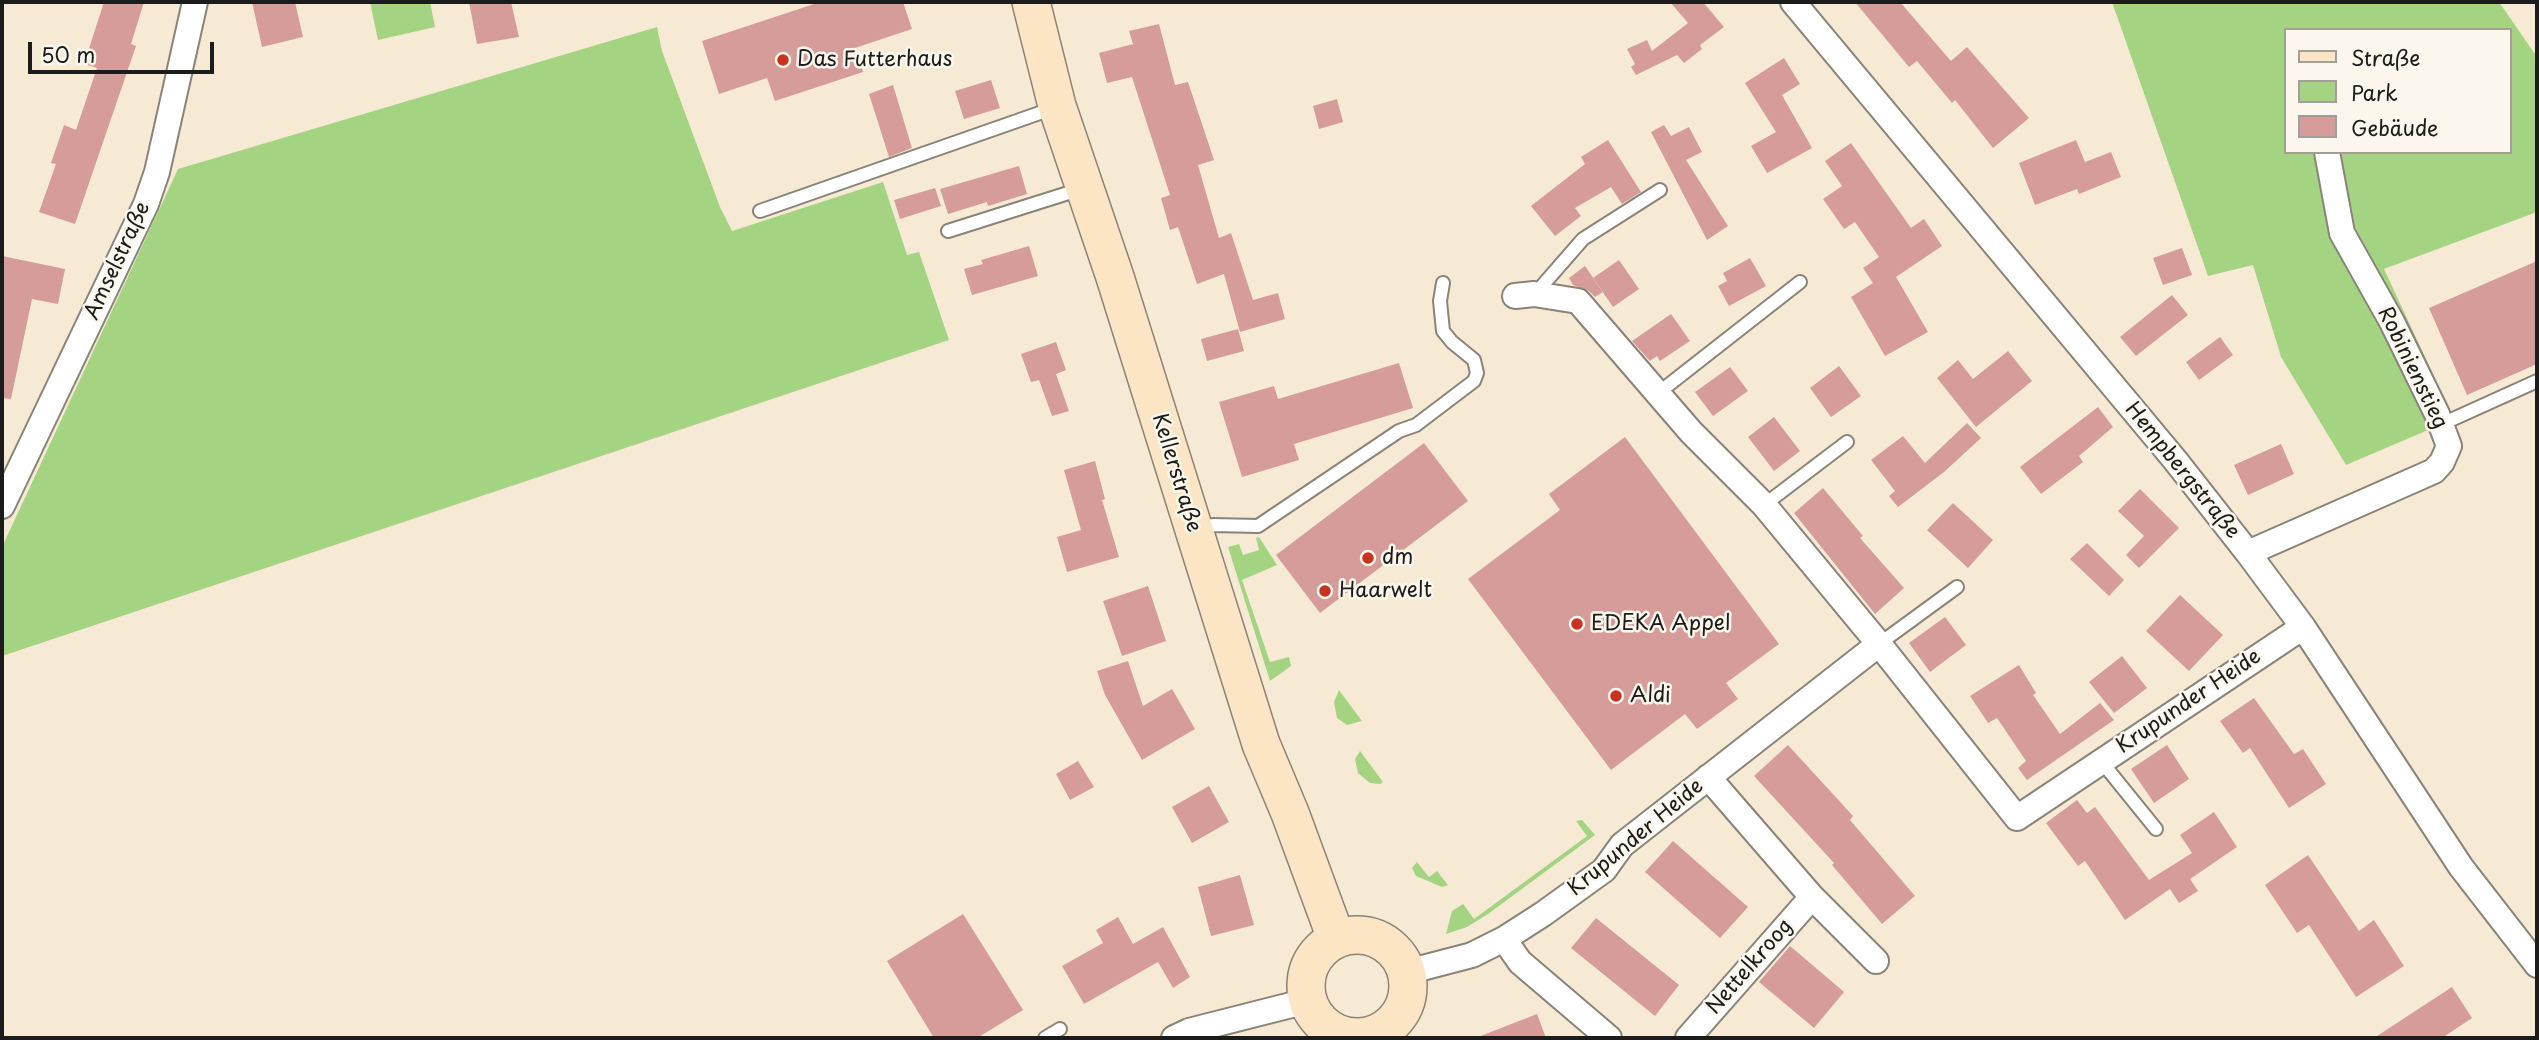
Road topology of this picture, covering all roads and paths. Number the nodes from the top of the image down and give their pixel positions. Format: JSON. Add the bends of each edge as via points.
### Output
{"nodes":[{"id":1,"x":195,"y":2,"type":"edge"},
{"id":2,"x":1031,"y":2,"type":"edge"},
{"id":3,"x":1793,"y":2,"type":"edge"},
{"id":4,"x":1057,"y":106,"type":"junction"},
{"id":5,"x":2327,"y":154,"type":"edge"},
{"id":6,"x":2339,"y":154,"type":"edge"},
{"id":7,"x":1085,"y":188,"type":"junction"},
{"id":8,"x":1660,"y":190,"type":"dead end"},
{"id":9,"x":2336,"y":194,"type":"junction"},
{"id":10,"x":760,"y":211,"type":"dead end"},
{"id":11,"x":948,"y":231,"type":"dead end"},
{"id":12,"x":1800,"y":282,"type":"dead end"},
{"id":13,"x":1443,"y":283,"type":"dead end"},
{"id":14,"x":1525,"y":295,"type":"joint"},
{"id":15,"x":2537,"y":381,"type":"edge"},
{"id":16,"x":1657,"y":394,"type":"junction"},
{"id":17,"x":2442,"y":424,"type":"junction"},
{"id":18,"x":1847,"y":442,"type":"dead end"},
{"id":19,"x":1764,"y":505,"type":"junction"},
{"id":20,"x":2,"y":506,"type":"edge"},
{"id":21,"x":1194,"y":530,"type":"junction"},
{"id":22,"x":2249,"y":553,"type":"junction"},
{"id":23,"x":1956,"y":587,"type":"dead end"},
{"id":24,"x":2303,"y":627,"type":"junction"},
{"id":25,"x":1879,"y":644,"type":"junction"},
{"id":26,"x":2101,"y":761,"type":"junction"},
{"id":27,"x":1708,"y":777,"type":"junction"},
{"id":28,"x":2156,"y":829,"type":"dead end"},
{"id":29,"x":1812,"y":897,"type":"junction"},
{"id":30,"x":1336,"y":938,"type":"junction"},
{"id":31,"x":1504,"y":939,"type":"junction"},
{"id":32,"x":1876,"y":961,"type":"dead end"},
{"id":33,"x":2537,"y":965,"type":"edge"},
{"id":34,"x":1407,"y":972,"type":"junction"},
{"id":35,"x":1307,"y":1001,"type":"junction"},
{"id":36,"x":1060,"y":1029,"type":"dead end"},
{"id":37,"x":1381,"y":1035,"type":"edge"},
{"id":38,"x":1045,"y":1038,"type":"edge"},
{"id":39,"x":1174,"y":1038,"type":"edge"},
{"id":40,"x":1609,"y":1038,"type":"edge"},
{"id":41,"x":1688,"y":1038,"type":"edge"}],
"edges":[{"from":1,"to":20,"type":"street","name":"Amselstraße","via":[[146,204]]},
{"from":2,"to":4,"type":"main road","name":"Kellerstraße"},
{"from":3,"to":22,"type":"street","name":"Hempbergstraße"},
{"from":4,"to":7,"type":"main road","name":"Kellerstraße"},
{"from":4,"to":10,"type":"lane"},
{"from":5,"to":9,"type":"street","name":"Robinienstieg"},
{"from":6,"to":9,"type":"street","name":"Robinienstieg"},
{"from":7,"to":11,"type":"lane"},
{"from":7,"to":21,"type":"main road","name":"Kellerstraße"},
{"from":8,"to":14,"type":"lane","via":[[1583,239]]},
{"from":9,"to":17,"type":"street","name":"Robinienstieg","via":[[2342,233]]},
{"from":12,"to":16,"type":"lane"},
{"from":13,"to":21,"type":"lane","via":[[1443,331],[1474,360],[1474,381],[1416,425],[1399,431],[1258,526],[1213,525]]},
{"from":14,"to":16,"type":"street","name":"Krupunder Heide","via":[[1578,300]]},
{"from":15,"to":17,"type":"lane"},
{"from":16,"to":19,"type":"street","name":"Krupunder Heide"},
{"from":17,"to":22,"type":"street","name":"Robinienstieg","via":[[2449,446],[2434,471]]},
{"from":18,"to":19,"type":"lane"},
{"from":19,"to":25,"type":"street","name":"Krupunder Heide"},
{"from":21,"to":30,"type":"main road","name":"Kellerstraße","via":[[1261,744]]},
{"from":22,"to":24,"type":"street","name":"Hempbergstraße"},
{"from":23,"to":25,"type":"lane","name":"Krupunder Heide"},
{"from":24,"to":26,"type":"street","name":"Krupunder Heide"},
{"from":24,"to":33,"type":"street","name":"Hempbergstraße","via":[[2461,867]]},
{"from":25,"to":26,"type":"street","name":"Krupunder Heide","via":[[2017,818]]},
{"from":25,"to":27,"type":"street","name":"Krupunder Heide"},
{"from":26,"to":28,"type":"lane"},
{"from":27,"to":29,"type":"street"},
{"from":27,"to":31,"type":"street","name":"Krupunder Heide","via":[[1622,845],[1604,870]]},
{"from":29,"to":32,"type":"street"},
{"from":29,"to":41,"type":"street","name":"Nettelkroog"},
{"from":30,"to":34,"type":"main road","via":[[1365,935],[1391,947]]},
{"from":30,"to":35,"type":"main road","via":[[1320,949],[1310,964],[1305,982]]},
{"from":31,"to":34,"type":"street","name":"Krupunder Heide","via":[[1472,955]]},
{"from":31,"to":40,"type":"street","via":[[1520,962]]},
{"from":34,"to":37,"type":"main road","via":[[1404,1007]]},
{"from":35,"to":37,"type":"main road","via":[[1328,1029],[1344,1036]]},
{"from":35,"to":39,"type":"street"},
{"from":36,"to":38,"type":"lane"}]}
